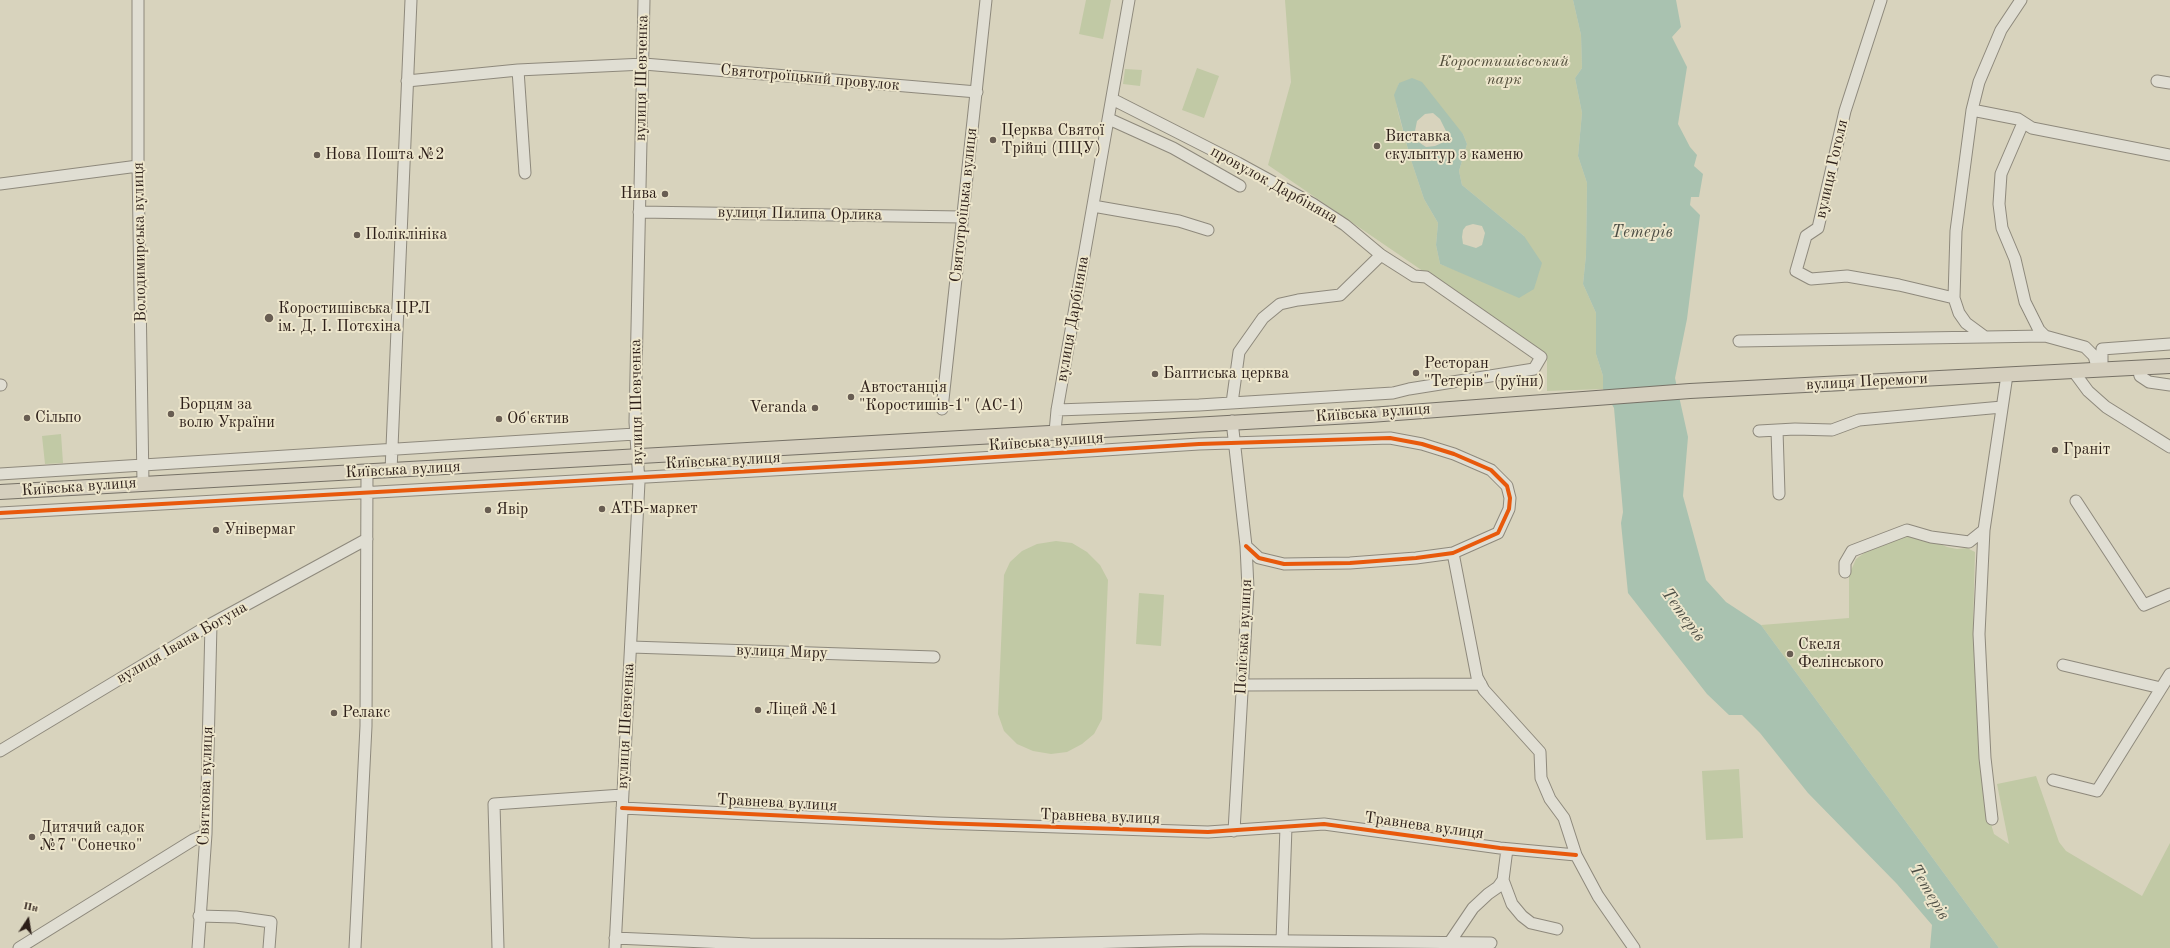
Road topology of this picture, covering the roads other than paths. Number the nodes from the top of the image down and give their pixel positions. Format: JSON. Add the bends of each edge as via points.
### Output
{"nodes":[{"id":1,"x":138,"y":0,"type":"edge"},
{"id":2,"x":411,"y":0,"type":"edge"},
{"id":3,"x":644,"y":0,"type":"edge"},
{"id":4,"x":986,"y":0,"type":"edge"},
{"id":5,"x":1129,"y":0,"type":"edge"},
{"id":6,"x":1882,"y":0,"type":"edge"},
{"id":7,"x":2021,"y":0,"type":"edge"},
{"id":8,"x":644,"y":64,"type":"junction"},
{"id":9,"x":518,"y":70,"type":"junction"},
{"id":10,"x":407,"y":81,"type":"junction"},
{"id":11,"x":2157,"y":81,"type":"dead end"},
{"id":12,"x":2170,"y":82,"type":"edge"},
{"id":13,"x":977,"y":92,"type":"junction"},
{"id":14,"x":1112,"y":99,"type":"junction"},
{"id":15,"x":1972,"y":110,"type":"junction"},
{"id":16,"x":1109,"y":119,"type":"junction"},
{"id":17,"x":2023,"y":123,"type":"junction"},
{"id":18,"x":2170,"y":155,"type":"edge"},
{"id":19,"x":138,"y":166,"type":"junction"},
{"id":20,"x":526,"y":173,"type":"dead end"},
{"id":21,"x":0,"y":184,"type":"edge"},
{"id":22,"x":1240,"y":186,"type":"dead end"},
{"id":23,"x":1093,"y":206,"type":"junction"},
{"id":24,"x":639,"y":212,"type":"junction"},
{"id":25,"x":962,"y":217,"type":"junction"},
{"id":26,"x":1208,"y":230,"type":"dead end"},
{"id":27,"x":1381,"y":255,"type":"junction"},
{"id":28,"x":1954,"y":298,"type":"junction"},
{"id":29,"x":2045,"y":336,"type":"junction"},
{"id":30,"x":1985,"y":337,"type":"junction"},
{"id":31,"x":1740,"y":340,"type":"dead end"},
{"id":32,"x":2170,"y":344,"type":"edge"},
{"id":33,"x":2170,"y":366,"type":"edge"},
{"id":34,"x":2138,"y":368,"type":"junction"},
{"id":35,"x":2100,"y":370,"type":"junction"},
{"id":36,"x":2074,"y":372,"type":"junction"},
{"id":37,"x":2007,"y":375,"type":"junction"},
{"id":38,"x":2170,"y":385,"type":"edge"},
{"id":39,"x":1572,"y":400,"type":"joint"},
{"id":40,"x":1232,"y":403,"type":"junction"},
{"id":41,"x":2002,"y":407,"type":"junction"},
{"id":42,"x":942,"y":409,"type":"dead end"},
{"id":43,"x":1057,"y":410,"type":"junction"},
{"id":44,"x":1232,"y":421,"type":"junction"},
{"id":45,"x":1777,"y":430,"type":"junction"},
{"id":46,"x":1759,"y":431,"type":"dead end"},
{"id":47,"x":1055,"y":432,"type":"junction"},
{"id":48,"x":635,"y":434,"type":"junction"},
{"id":49,"x":1235,"y":444,"type":"junction"},
{"id":50,"x":2170,"y":447,"type":"edge"},
{"id":51,"x":392,"y":450,"type":"junction"},
{"id":52,"x":637,"y":456,"type":"junction"},
{"id":53,"x":143,"y":465,"type":"junction"},
{"id":54,"x":49,"y":471,"type":"junction"},
{"id":55,"x":391,"y":471,"type":"junction"},
{"id":56,"x":367,"y":473,"type":"junction"},
{"id":57,"x":0,"y":474,"type":"edge"},
{"id":58,"x":639,"y":478,"type":"junction"},
{"id":59,"x":143,"y":483,"type":"junction"},
{"id":60,"x":52,"y":489,"type":"junction"},
{"id":61,"x":0,"y":492,"type":"edge"},
{"id":62,"x":367,"y":492,"type":"junction"},
{"id":63,"x":1779,"y":494,"type":"dead end"},
{"id":64,"x":2076,"y":501,"type":"dead end"},
{"id":65,"x":0,"y":513,"type":"edge"},
{"id":66,"x":1984,"y":530,"type":"junction"},
{"id":67,"x":367,"y":539,"type":"junction"},
{"id":68,"x":1246,"y":546,"type":"junction"},
{"id":69,"x":1453,"y":553,"type":"junction"},
{"id":70,"x":1845,"y":572,"type":"dead end"},
{"id":71,"x":2170,"y":594,"type":"edge"},
{"id":72,"x":211,"y":624,"type":"junction"},
{"id":73,"x":631,"y":647,"type":"junction"},
{"id":74,"x":934,"y":657,"type":"dead end"},
{"id":75,"x":2063,"y":665,"type":"dead end"},
{"id":76,"x":2170,"y":674,"type":"edge"},
{"id":77,"x":1481,"y":684,"type":"junction"},
{"id":78,"x":1243,"y":685,"type":"junction"},
{"id":79,"x":2161,"y":688,"type":"junction"},
{"id":80,"x":0,"y":751,"type":"edge"},
{"id":81,"x":2053,"y":780,"type":"dead end"},
{"id":82,"x":622,"y":795,"type":"junction"},
{"id":83,"x":622,"y":808,"type":"junction"},
{"id":84,"x":1992,"y":819,"type":"dead end"},
{"id":85,"x":1286,"y":827,"type":"junction"},
{"id":86,"x":1234,"y":831,"type":"junction"},
{"id":87,"x":206,"y":834,"type":"junction"},
{"id":88,"x":1508,"y":849,"type":"junction"},
{"id":89,"x":1576,"y":854,"type":"junction"},
{"id":90,"x":1503,"y":880,"type":"junction"},
{"id":91,"x":199,"y":916,"type":"junction"},
{"id":92,"x":1557,"y":929,"type":"dead end"},
{"id":93,"x":1282,"y":941,"type":"junction"},
{"id":94,"x":1450,"y":942,"type":"junction"},
{"id":95,"x":615,"y":943,"type":"edge"},
{"id":96,"x":1491,"y":943,"type":"dead end"},
{"id":97,"x":1235,"y":944,"type":"edge"},
{"id":98,"x":19,"y":948,"type":"edge"},
{"id":99,"x":198,"y":948,"type":"edge"},
{"id":100,"x":269,"y":948,"type":"edge"},
{"id":101,"x":355,"y":948,"type":"edge"},
{"id":102,"x":498,"y":948,"type":"edge"},
{"id":103,"x":1634,"y":948,"type":"edge"}],
"edges":[{"from":1,"to":19,"type":"street","name":"Володимирська вулиця"},
{"from":2,"to":10,"type":"street"},
{"from":3,"to":8,"type":"street","name":"вулиця Шевченка"},
{"from":4,"to":13,"type":"street","name":"Святотроїцька вулиця"},
{"from":5,"to":14,"type":"street","name":"вулиця Дарбіняна"},
{"from":6,"to":28,"type":"street","name":"вулиця Гоголя","via":[[1845,111],[1818,228],[1806,236],[1796,271],[1811,279],[1847,276],[1899,284]]},
{"from":7,"to":15,"type":"street","via":[[2001,30],[1979,82]]},
{"from":8,"to":9,"type":"street","name":"Святотроїцький провулок"},
{"from":8,"to":13,"type":"street","name":"Святотроїцький провулок"},
{"from":8,"to":24,"type":"street","name":"вулиця Шевченка"},
{"from":9,"to":10,"type":"street","name":"Святотроїцький провулок"},
{"from":9,"to":20,"type":"street"},
{"from":10,"to":51,"type":"street"},
{"from":11,"to":12,"type":"street"},
{"from":13,"to":25,"type":"street","name":"Святотроїцька вулиця"},
{"from":14,"to":16,"type":"street","name":"вулиця Дарбіняна"},
{"from":14,"to":27,"type":"street","name":"провулок Дарбіняна","via":[[1313,204],[1345,225]]},
{"from":15,"to":17,"type":"street","via":[[2018,119]]},
{"from":15,"to":28,"type":"street","via":[[1956,231]]},
{"from":16,"to":22,"type":"street","via":[[1173,148]]},
{"from":16,"to":23,"type":"street","name":"вулиця Дарбіняна"},
{"from":17,"to":18,"type":"street","via":[[2032,128]]},
{"from":17,"to":29,"type":"street","via":[[2001,174],[1999,204],[2002,228],[2026,302],[2039,330]]},
{"from":19,"to":21,"type":"street"},
{"from":19,"to":53,"type":"street","name":"Володимирська вулиця"},
{"from":23,"to":26,"type":"street","via":[[1178,220]]},
{"from":23,"to":43,"type":"street","name":"вулиця Дарбіняна"},
{"from":24,"to":25,"type":"street","name":"вулиця Пилипа Орлика"},
{"from":24,"to":48,"type":"street","name":"вулиця Шевченка"},
{"from":25,"to":42,"type":"street","name":"Святотроїцька вулиця"},
{"from":27,"to":40,"type":"street","via":[[1340,295],[1280,304],[1263,318],[1239,352]]},
{"from":27,"to":40,"type":"street","name":"провулок Дарбіняна","via":[[1414,276],[1426,277],[1541,357],[1534,369],[1409,389],[1393,394]]},
{"from":28,"to":30,"type":"street","via":[[1966,323]]},
{"from":29,"to":30,"type":"street"},
{"from":29,"to":35,"type":"street","via":[[2085,347],[2094,356]]},
{"from":30,"to":31,"type":"street"},
{"from":32,"to":35,"type":"street","via":[[2102,348]]},
{"from":33,"to":34,"type":"main road","name":"вулиця Перемоги"},
{"from":34,"to":35,"type":"main road","name":"вулиця Перемоги"},
{"from":34,"to":38,"type":"street","via":[[2140,376],[2149,382]]},
{"from":35,"to":36,"type":"main road","name":"вулиця Перемоги"},
{"from":36,"to":37,"type":"main road","name":"вулиця Перемоги"},
{"from":36,"to":50,"type":"street","via":[[2088,391],[2106,407]]},
{"from":37,"to":39,"type":"main road","name":"вулиця Перемоги","via":[[1728,389]]},
{"from":37,"to":41,"type":"street"},
{"from":39,"to":44,"type":"main road","name":"Київська вулиця","via":[[1370,415]]},
{"from":40,"to":43,"type":"street","name":"Київська вулиця"},
{"from":41,"to":45,"type":"street","via":[[1860,420],[1832,430]]},
{"from":41,"to":66,"type":"street"},
{"from":43,"to":47,"type":"street","name":"вулиця Дарбіняна"},
{"from":44,"to":47,"type":"main road","name":"Київська вулиця"},
{"from":44,"to":49,"type":"street","name":"Поліська вулиця"},
{"from":45,"to":46,"type":"street"},
{"from":45,"to":63,"type":"street"},
{"from":47,"to":52,"type":"main road","name":"Київська вулиця"},
{"from":48,"to":51,"type":"street"},
{"from":48,"to":52,"type":"street","name":"вулиця Шевченка"},
{"from":49,"to":58,"type":"street","name":"Київська вулиця","via":[[1199,444]]},
{"from":49,"to":68,"type":"street","name":"Поліська вулиця"},
{"from":49,"to":69,"type":"street","name":"Київська вулиця","via":[[1390,438],[1454,454],[1491,470],[1507,486],[1510,498],[1509,508],[1498,533]]},
{"from":51,"to":53,"type":"street"},
{"from":51,"to":55,"type":"street"},
{"from":52,"to":55,"type":"main road","name":"Київська вулиця"},
{"from":52,"to":58,"type":"street","name":"вулиця Шевченка"},
{"from":53,"to":54,"type":"street"},
{"from":53,"to":59,"type":"street","name":"Володимирська вулиця"},
{"from":54,"to":57,"type":"street"},
{"from":54,"to":60,"type":"street"},
{"from":55,"to":56,"type":"main road","name":"Київська вулиця"},
{"from":56,"to":59,"type":"main road","name":"Київська вулиця"},
{"from":56,"to":62,"type":"street"},
{"from":58,"to":62,"type":"street","name":"Київська вулиця"},
{"from":58,"to":73,"type":"street","name":"вулиця Шевченка"},
{"from":59,"to":60,"type":"main road","name":"Київська вулиця"},
{"from":60,"to":61,"type":"main road","name":"Київська вулиця"},
{"from":62,"to":65,"type":"street","name":"Київська вулиця"},
{"from":62,"to":67,"type":"street"},
{"from":64,"to":71,"type":"street","via":[[2144,605]]},
{"from":66,"to":70,"type":"street","via":[[1969,542],[1931,537],[1907,530],[1852,551],[1845,563]]},
{"from":66,"to":84,"type":"street","via":[[1979,634],[1985,758]]},
{"from":67,"to":72,"type":"street","name":"вулиця Івана Богуна"},
{"from":67,"to":101,"type":"street","via":[[366,726]]},
{"from":68,"to":69,"type":"street","name":"Київська вулиця","via":[[1259,558],[1284,564],[1350,563]]},
{"from":68,"to":78,"type":"street","name":"Поліська вулиця","via":[[1248,588]]},
{"from":69,"to":77,"type":"street"},
{"from":72,"to":80,"type":"street","name":"вулиця Івана Богуна"},
{"from":72,"to":87,"type":"street","name":"Святкова вулиця"},
{"from":73,"to":74,"type":"street","name":"вулиця Миру"},
{"from":73,"to":82,"type":"street","name":"вулиця Шевченка"},
{"from":75,"to":79,"type":"street"},
{"from":76,"to":79,"type":"street"},
{"from":77,"to":78,"type":"street"},
{"from":77,"to":89,"type":"street","via":[[1540,752],[1541,778],[1550,799],[1564,818]]},
{"from":78,"to":86,"type":"street","name":"Поліська вулиця"},
{"from":79,"to":81,"type":"street","via":[[2097,791]]},
{"from":82,"to":83,"type":"street","name":"вулиця Шевченка"},
{"from":82,"to":102,"type":"street","via":[[494,804]]},
{"from":83,"to":86,"type":"street","name":"Травнева вулиця","via":[[954,824]]},
{"from":83,"to":95,"type":"street","name":"вулиця Шевченка"},
{"from":85,"to":86,"type":"street","name":"Травнева вулиця"},
{"from":85,"to":88,"type":"street","name":"Травнева вулиця","via":[[1324,824]]},
{"from":85,"to":93,"type":"street"},
{"from":87,"to":91,"type":"street","name":"Святкова вулиця"},
{"from":87,"to":98,"type":"street"},
{"from":88,"to":89,"type":"street","name":"Травнева вулиця"},
{"from":88,"to":90,"type":"street"},
{"from":89,"to":103,"type":"street","via":[[1598,896]]},
{"from":90,"to":92,"type":"street","via":[[1512,904],[1522,916],[1531,923]]},
{"from":90,"to":94,"type":"street","via":[[1474,908]]},
{"from":91,"to":99,"type":"street","name":"Святкова вулиця"},
{"from":91,"to":100,"type":"street","via":[[236,917],[271,922]]},
{"from":93,"to":94,"type":"street"},
{"from":93,"to":97,"type":"street"},
{"from":94,"to":96,"type":"street"},
{"from":95,"to":97,"type":"street"}]}
